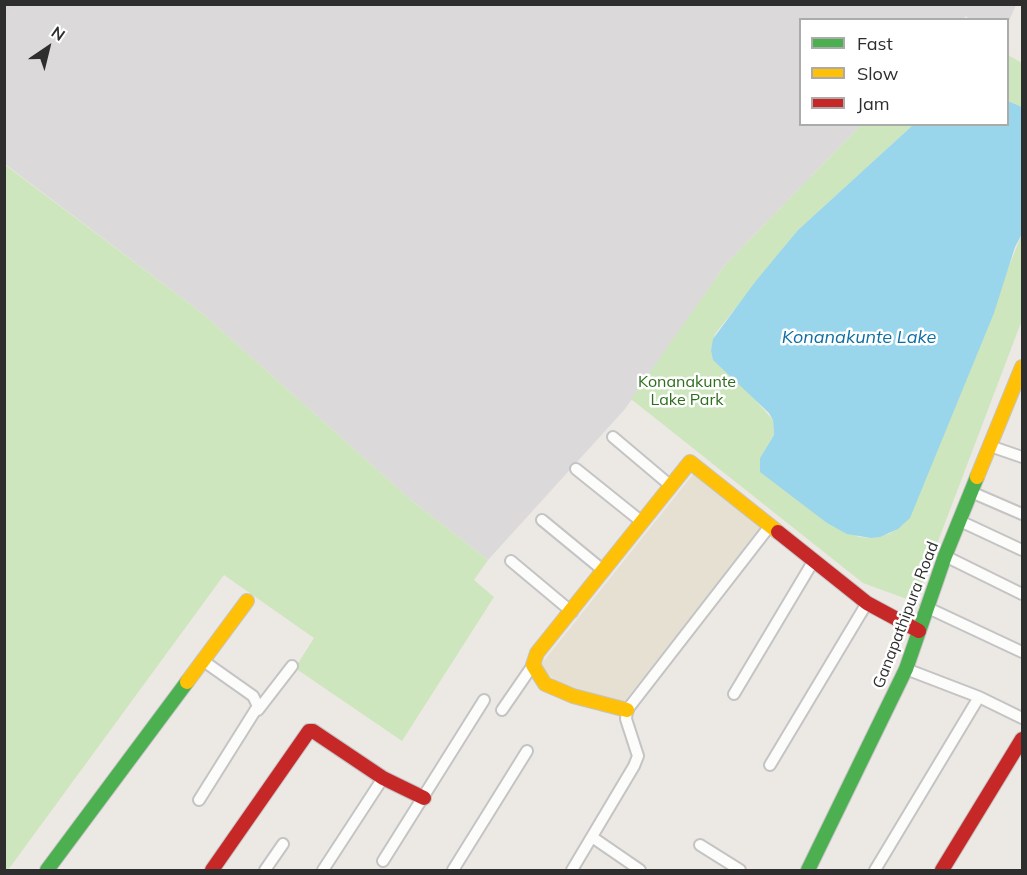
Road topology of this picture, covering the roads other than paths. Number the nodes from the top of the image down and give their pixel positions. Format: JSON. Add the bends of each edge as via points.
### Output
{"nodes":[{"id":1,"x":1023,"y":367,"type":"edge"},
{"id":2,"x":1018,"y":393,"type":"edge"},
{"id":3,"x":613,"y":437,"type":"dead end"},
{"id":4,"x":990,"y":446,"type":"junction"},
{"id":5,"x":1023,"y":458,"type":"edge"},
{"id":6,"x":576,"y":470,"type":"dead end"},
{"id":7,"x":670,"y":486,"type":"junction"},
{"id":8,"x":971,"y":492,"type":"junction"},
{"id":9,"x":1023,"y":514,"type":"edge"},
{"id":10,"x":542,"y":520,"type":"dead end"},
{"id":11,"x":960,"y":521,"type":"junction"},
{"id":12,"x":642,"y":522,"type":"junction"},
{"id":13,"x":769,"y":527,"type":"junction"},
{"id":14,"x":1023,"y":550,"type":"edge"},
{"id":15,"x":945,"y":556,"type":"junction"},
{"id":16,"x":814,"y":560,"type":"junction"},
{"id":17,"x":511,"y":561,"type":"dead end"},
{"id":18,"x":604,"y":571,"type":"junction"},
{"id":19,"x":1023,"y":594,"type":"edge"},
{"id":20,"x":247,"y":601,"type":"dead end"},
{"id":21,"x":867,"y":603,"type":"junction"},
{"id":22,"x":926,"y":607,"type":"junction"},
{"id":23,"x":572,"y":612,"type":"junction"},
{"id":24,"x":919,"y":631,"type":"junction"},
{"id":25,"x":1023,"y":652,"type":"edge"},
{"id":26,"x":202,"y":660,"type":"junction"},
{"id":27,"x":533,"y":665,"type":"junction"},
{"id":28,"x":292,"y":666,"type":"dead end"},
{"id":29,"x":906,"y":669,"type":"junction"},
{"id":30,"x":734,"y":694,"type":"dead end"},
{"id":31,"x":979,"y":697,"type":"junction"},
{"id":32,"x":484,"y":700,"type":"dead end"},
{"id":33,"x":502,"y":710,"type":"dead end"},
{"id":34,"x":627,"y":710,"type":"junction"},
{"id":35,"x":257,"y":711,"type":"junction"},
{"id":36,"x":1023,"y":718,"type":"edge"},
{"id":37,"x":1023,"y":739,"type":"edge"},
{"id":38,"x":527,"y":751,"type":"dead end"},
{"id":39,"x":770,"y":765,"type":"dead end"},
{"id":40,"x":383,"y":778,"type":"junction"},
{"id":41,"x":424,"y":798,"type":"junction"},
{"id":42,"x":199,"y":800,"type":"dead end"},
{"id":43,"x":592,"y":837,"type":"junction"},
{"id":44,"x":284,"y":844,"type":"dead end"},
{"id":45,"x":700,"y":845,"type":"dead end"},
{"id":46,"x":383,"y":861,"type":"dead end"},
{"id":47,"x":47,"y":870,"type":"edge"},
{"id":48,"x":212,"y":870,"type":"edge"},
{"id":49,"x":265,"y":870,"type":"edge"},
{"id":50,"x":323,"y":870,"type":"edge"},
{"id":51,"x":453,"y":870,"type":"edge"},
{"id":52,"x":572,"y":870,"type":"edge"},
{"id":53,"x":640,"y":870,"type":"edge"},
{"id":54,"x":740,"y":870,"type":"edge"},
{"id":55,"x":808,"y":870,"type":"edge"},
{"id":56,"x":875,"y":870,"type":"edge"},
{"id":57,"x":942,"y":870,"type":"edge"}],
"edges":[{"from":1,"to":2,"type":"street","name":"Ganapathipura Road"},
{"from":2,"to":4,"type":"street","name":"Ganapathipura Road"},
{"from":3,"to":7,"type":"street"},
{"from":4,"to":5,"type":"street"},
{"from":4,"to":8,"type":"street","name":"Ganapathipura Road"},
{"from":6,"to":12,"type":"street"},
{"from":7,"to":12,"type":"street"},
{"from":7,"to":13,"type":"street","via":[[692,462]]},
{"from":8,"to":9,"type":"street"},
{"from":8,"to":11,"type":"street","name":"Ganapathipura Road"},
{"from":10,"to":18,"type":"street"},
{"from":11,"to":14,"type":"street"},
{"from":11,"to":15,"type":"street","name":"Ganapathipura Road"},
{"from":12,"to":18,"type":"street"},
{"from":13,"to":16,"type":"street"},
{"from":13,"to":34,"type":"street"},
{"from":15,"to":19,"type":"street"},
{"from":15,"to":22,"type":"street","name":"Ganapathipura Road"},
{"from":16,"to":21,"type":"street"},
{"from":16,"to":30,"type":"street"},
{"from":17,"to":23,"type":"street"},
{"from":18,"to":23,"type":"street"},
{"from":20,"to":26,"type":"street"},
{"from":21,"to":24,"type":"street"},
{"from":21,"to":39,"type":"street"},
{"from":22,"to":24,"type":"street","name":"Ganapathipura Road"},
{"from":22,"to":25,"type":"street"},
{"from":23,"to":27,"type":"street","via":[[537,653]]},
{"from":24,"to":29,"type":"street","name":"Ganapathipura Road"},
{"from":26,"to":35,"type":"street","via":[[253,696],[258,702]]},
{"from":26,"to":47,"type":"street"},
{"from":27,"to":33,"type":"street"},
{"from":27,"to":34,"type":"street","via":[[545,684]]},
{"from":28,"to":35,"type":"street"},
{"from":29,"to":31,"type":"street"},
{"from":29,"to":55,"type":"street","name":"Ganapathipura Road"},
{"from":31,"to":36,"type":"street"},
{"from":31,"to":56,"type":"street"},
{"from":32,"to":41,"type":"street"},
{"from":34,"to":43,"type":"street","via":[[626,719],[638,756]]},
{"from":35,"to":42,"type":"street"},
{"from":37,"to":57,"type":"street"},
{"from":38,"to":51,"type":"street"},
{"from":40,"to":41,"type":"street"},
{"from":40,"to":48,"type":"street","via":[[309,731]]},
{"from":40,"to":50,"type":"street"},
{"from":41,"to":46,"type":"street"},
{"from":43,"to":52,"type":"street"},
{"from":43,"to":53,"type":"street"},
{"from":44,"to":49,"type":"street"},
{"from":45,"to":54,"type":"street"}]}
